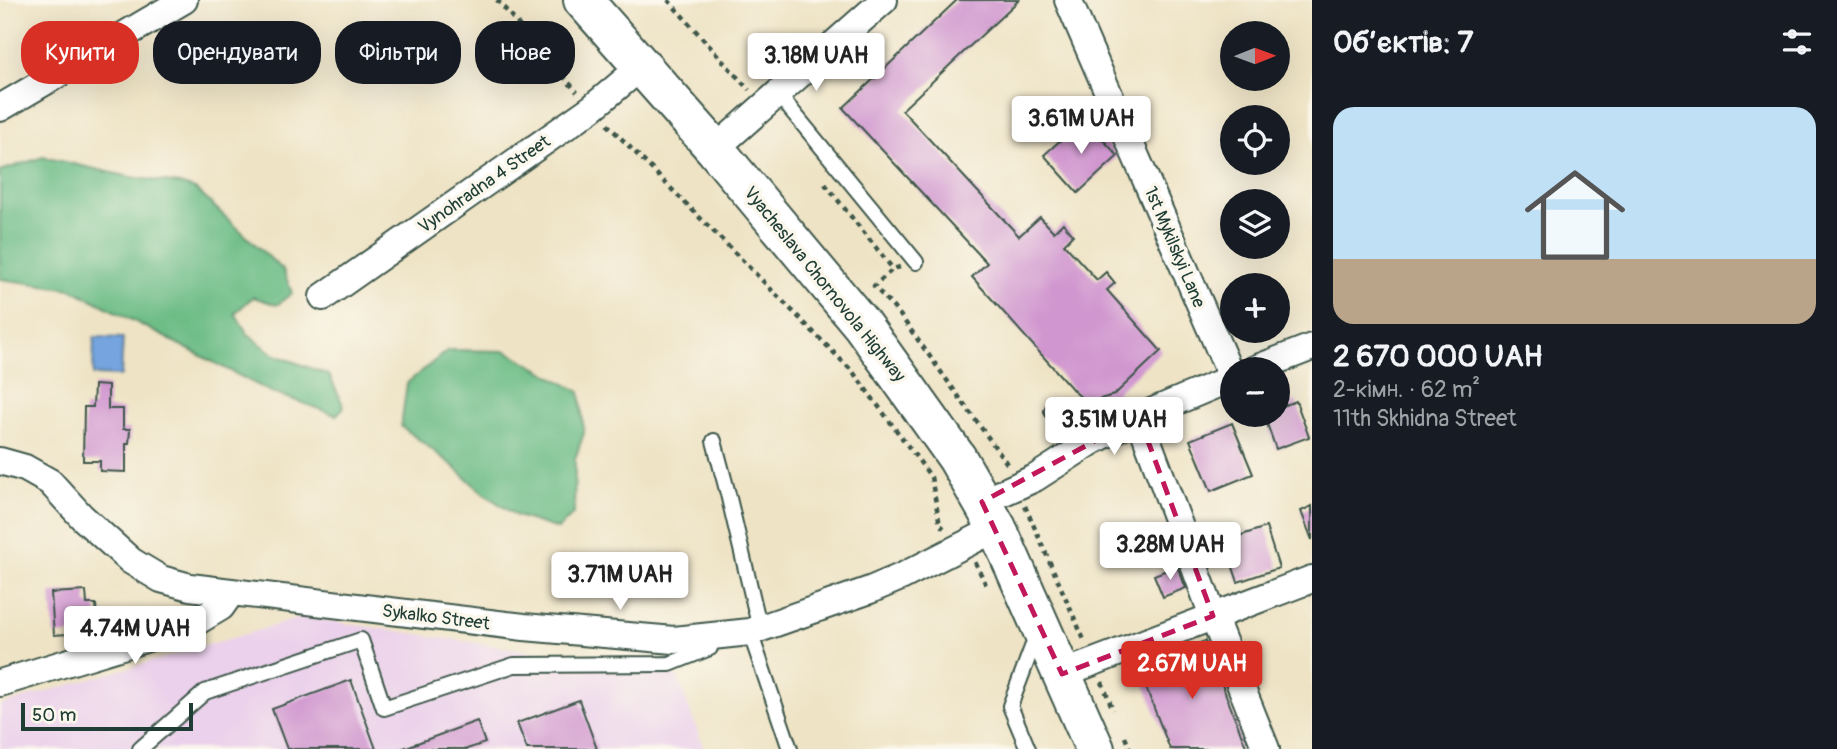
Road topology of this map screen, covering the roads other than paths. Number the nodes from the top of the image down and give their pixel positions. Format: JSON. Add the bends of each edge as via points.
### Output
{"nodes":[{"id":1,"x":184,"y":0,"type":"edge"},
{"id":2,"x":583,"y":0,"type":"edge"},
{"id":3,"x":884,"y":0,"type":"edge"},
{"id":4,"x":1068,"y":0,"type":"edge"},
{"id":5,"x":642,"y":66,"type":"junction"},
{"id":6,"x":771,"y":100,"type":"junction"},
{"id":7,"x":0,"y":108,"type":"edge"},
{"id":8,"x":715,"y":149,"type":"junction"},
{"id":9,"x":916,"y":262,"type":"dead end"},
{"id":10,"x":323,"y":297,"type":"dead end"},
{"id":11,"x":1312,"y":347,"type":"edge"},
{"id":12,"x":1223,"y":357,"type":"edge"},
{"id":13,"x":1286,"y":357,"type":"edge"},
{"id":14,"x":1220,"y":383,"type":"edge"},
{"id":15,"x":1052,"y":411,"type":"dead end"},
{"id":16,"x":1139,"y":417,"type":"junction"},
{"id":17,"x":714,"y":442,"type":"dead end"},
{"id":18,"x":1079,"y":450,"type":"junction"},
{"id":19,"x":0,"y":461,"type":"edge"},
{"id":20,"x":990,"y":515,"type":"junction"},
{"id":21,"x":1312,"y":579,"type":"edge"},
{"id":22,"x":231,"y":593,"type":"junction"},
{"id":23,"x":1213,"y":616,"type":"junction"},
{"id":24,"x":1041,"y":623,"type":"junction"},
{"id":25,"x":755,"y":631,"type":"junction"},
{"id":26,"x":713,"y":635,"type":"junction"},
{"id":27,"x":1078,"y":668,"type":"junction"},
{"id":28,"x":0,"y":683,"type":"edge"},
{"id":29,"x":1110,"y":743,"type":"edge"},
{"id":30,"x":140,"y":749,"type":"edge"},
{"id":31,"x":790,"y":749,"type":"edge"},
{"id":32,"x":1028,"y":749,"type":"edge"},
{"id":33,"x":1266,"y":749,"type":"edge"}],
"edges":[{"from":1,"to":7,"type":"street"},
{"from":2,"to":5,"type":"main road","name":"Vyacheslava Chornovola Highway"},
{"from":3,"to":6,"type":"street"},
{"from":4,"to":12,"type":"street","name":"1st Mykilskyi Lane"},
{"from":5,"to":8,"type":"main road","name":"Vyacheslava Chornovola Highway"},
{"from":5,"to":10,"type":"street","name":"Vynohradna 4 Street","via":[[592,108]]},
{"from":6,"to":8,"type":"street"},
{"from":6,"to":9,"type":"lane"},
{"from":8,"to":20,"type":"main road","name":"Vyacheslava Chornovola Highway","via":[[862,325],[957,458]]},
{"from":11,"to":13,"type":"street"},
{"from":14,"to":16,"type":"street","name":"Sykalko Street"},
{"from":15,"to":18,"type":"lane"},
{"from":16,"to":18,"type":"street","name":"Sykalko Street"},
{"from":16,"to":23,"type":"street"},
{"from":17,"to":25,"type":"lane"},
{"from":18,"to":20,"type":"street","name":"Sykalko Street","via":[[1017,486]]},
{"from":19,"to":22,"type":"street","name":"Sykalko Street","via":[[50,482],[131,561],[161,579]]},
{"from":20,"to":24,"type":"main road","name":"Vyacheslava Chornovola Highway"},
{"from":20,"to":25,"type":"street","name":"Sykalko Street","via":[[963,545],[915,570]]},
{"from":21,"to":23,"type":"street"},
{"from":22,"to":26,"type":"street","name":"Sykalko Street","via":[[674,640]]},
{"from":22,"to":28,"type":"street","via":[[221,607],[191,625]]},
{"from":23,"to":27,"type":"street"},
{"from":23,"to":33,"type":"street"},
{"from":24,"to":27,"type":"main road","name":"Vyacheslava Chornovola Highway"},
{"from":24,"to":32,"type":"lane","via":[[1010,706]]},
{"from":25,"to":26,"type":"street","name":"Sykalko Street"},
{"from":25,"to":31,"type":"lane"},
{"from":26,"to":30,"type":"lane","via":[[710,648],[670,664],[514,665],[384,708],[361,640],[205,692]]},
{"from":27,"to":29,"type":"main road","name":"Vyacheslava Chornovola Highway"}]}
